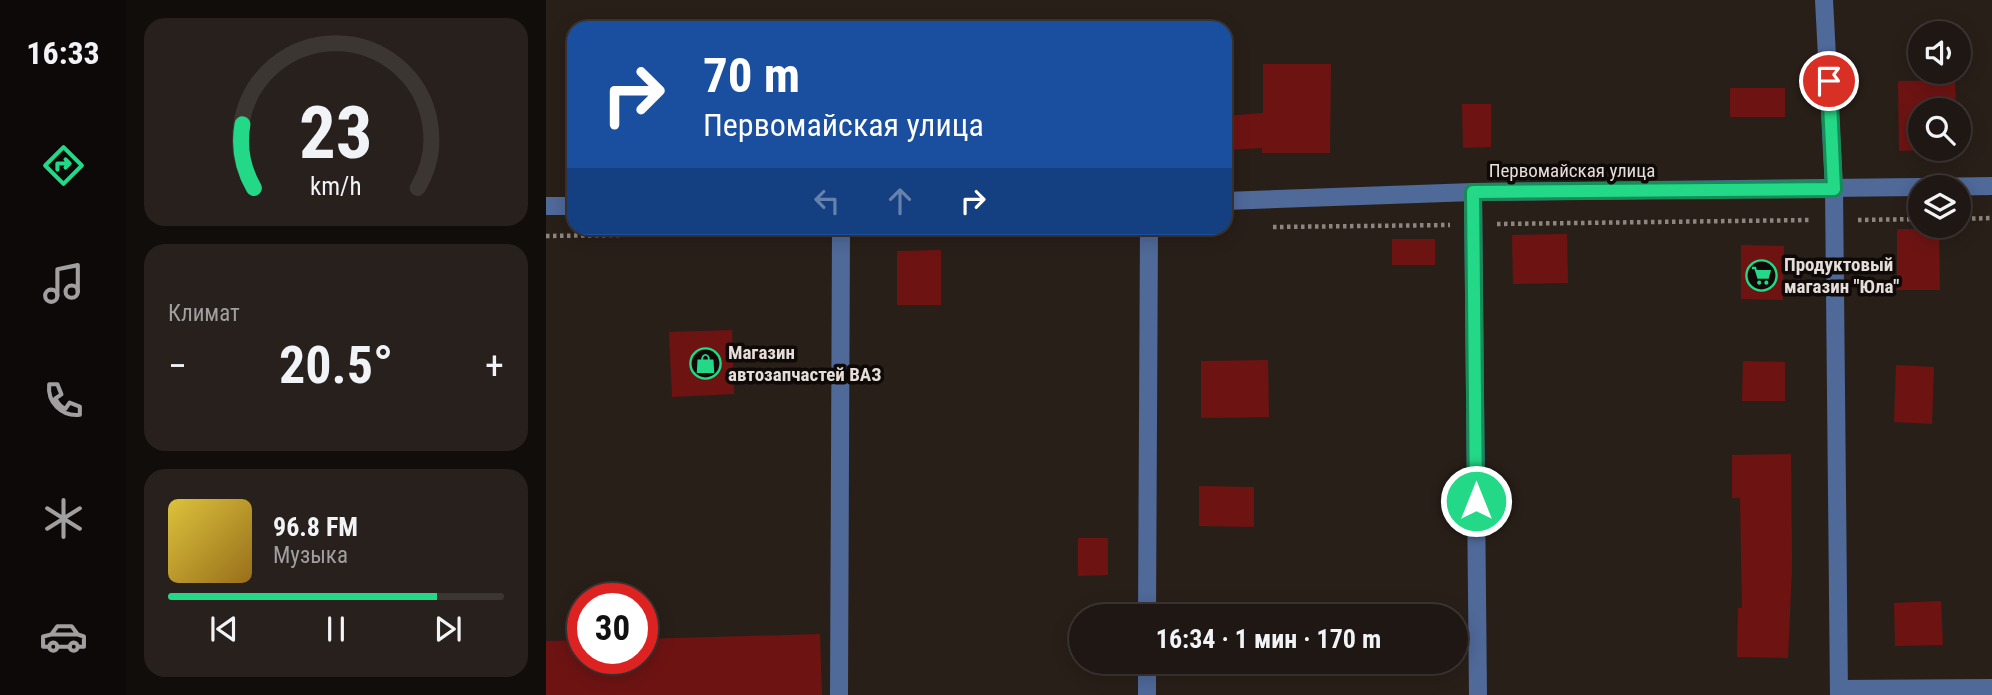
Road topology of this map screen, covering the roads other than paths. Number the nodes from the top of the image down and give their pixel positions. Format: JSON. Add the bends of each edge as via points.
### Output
{"nodes":[{"id":1,"x":1825,"y":0,"type":"edge"},
{"id":2,"x":1971,"y":186,"type":"edge"},
{"id":3,"x":1992,"y":186,"type":"edge"},
{"id":4,"x":1908,"y":187,"type":"edge"},
{"id":5,"x":1834,"y":189,"type":"junction"},
{"id":6,"x":1473,"y":192,"type":"junction"},
{"id":7,"x":1232,"y":201,"type":"edge"},
{"id":8,"x":546,"y":206,"type":"edge"},
{"id":9,"x":567,"y":206,"type":"edge"},
{"id":10,"x":841,"y":235,"type":"edge"},
{"id":11,"x":1149,"y":235,"type":"edge"},
{"id":12,"x":1147,"y":604,"type":"edge"},
{"id":13,"x":1147,"y":674,"type":"edge"},
{"id":14,"x":1992,"y":688,"type":"edge"},
{"id":15,"x":1839,"y":692,"type":"edge"},
{"id":16,"x":839,"y":695,"type":"edge"},
{"id":17,"x":1147,"y":695,"type":"edge"},
{"id":18,"x":1478,"y":695,"type":"edge"}],
"edges":[{"from":1,"to":5,"type":"street"},
{"from":2,"to":3,"type":"street","name":"Первомайская улица"},
{"from":4,"to":5,"type":"street","name":"Первомайская улица"},
{"from":5,"to":6,"type":"street","name":"Первомайская улица"},
{"from":5,"to":15,"type":"street"},
{"from":6,"to":7,"type":"street","name":"Первомайская улица"},
{"from":6,"to":18,"type":"street"},
{"from":8,"to":9,"type":"street"},
{"from":10,"to":16,"type":"street"},
{"from":11,"to":12,"type":"street"},
{"from":13,"to":17,"type":"street"},
{"from":14,"to":15,"type":"street"}]}
